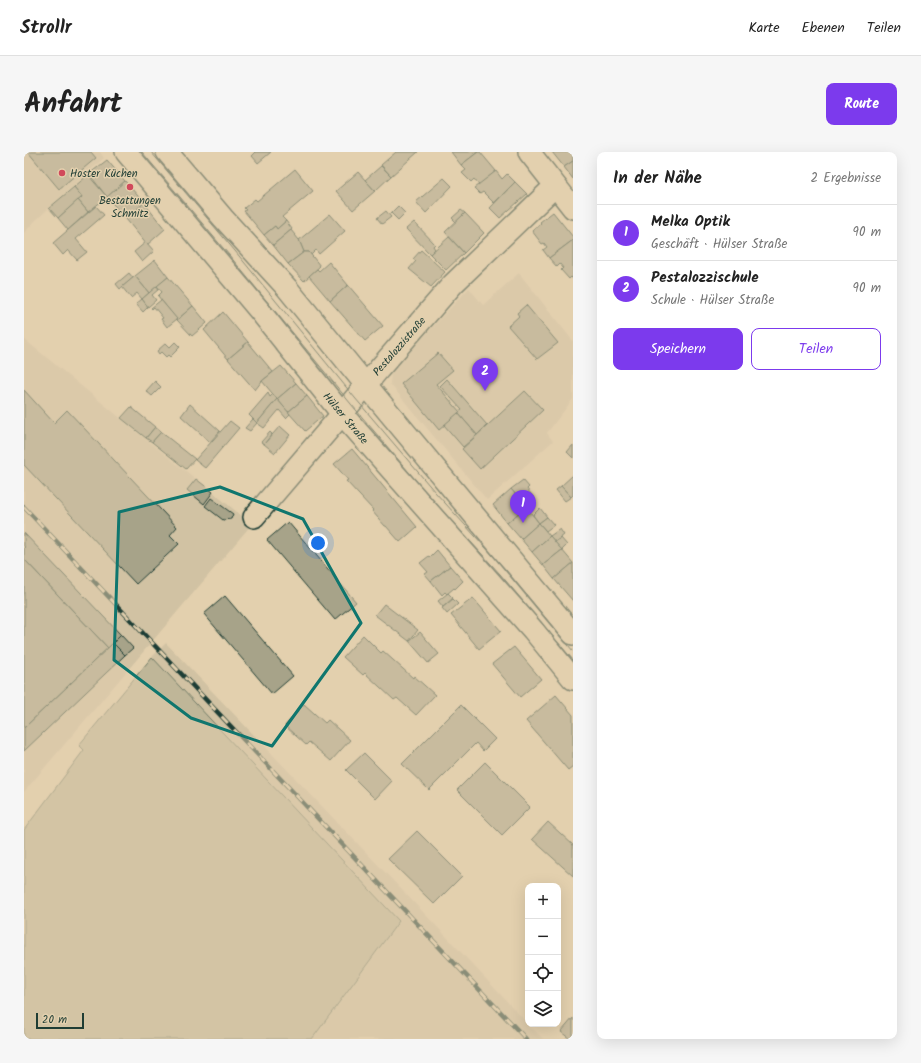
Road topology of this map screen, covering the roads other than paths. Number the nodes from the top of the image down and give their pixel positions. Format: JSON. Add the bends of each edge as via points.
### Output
{"nodes":[{"id":1,"x":126,"y":152,"type":"edge"},
{"id":2,"x":167,"y":152,"type":"edge"},
{"id":3,"x":529,"y":152,"type":"edge"},
{"id":4,"x":555,"y":186,"type":"junction"},
{"id":5,"x":573,"y":208,"type":"edge"},
{"id":6,"x":366,"y":384,"type":"junction"},
{"id":7,"x":342,"y":414,"type":"junction"},
{"id":8,"x":254,"y":517,"type":"dead end"},
{"id":9,"x":573,"y":634,"type":"edge"},
{"id":10,"x":573,"y":679,"type":"edge"}],
"edges":[{"from":1,"to":7,"type":"street","name":"Hülser Straße","via":[[259,310]]},
{"from":2,"to":6,"type":"street","via":[[287,288]]},
{"from":3,"to":4,"type":"street"},
{"from":4,"to":5,"type":"street"},
{"from":4,"to":6,"type":"street","name":"Pestalozzistraße","via":[[453,284]]},
{"from":6,"to":7,"type":"street","name":"Pestalozzistraße"},
{"from":6,"to":9,"type":"street"},
{"from":7,"to":8,"type":"street","name":"Pestalozzistraße"},
{"from":7,"to":10,"type":"street","name":"Hülser Straße","via":[[533,630]]}]}
